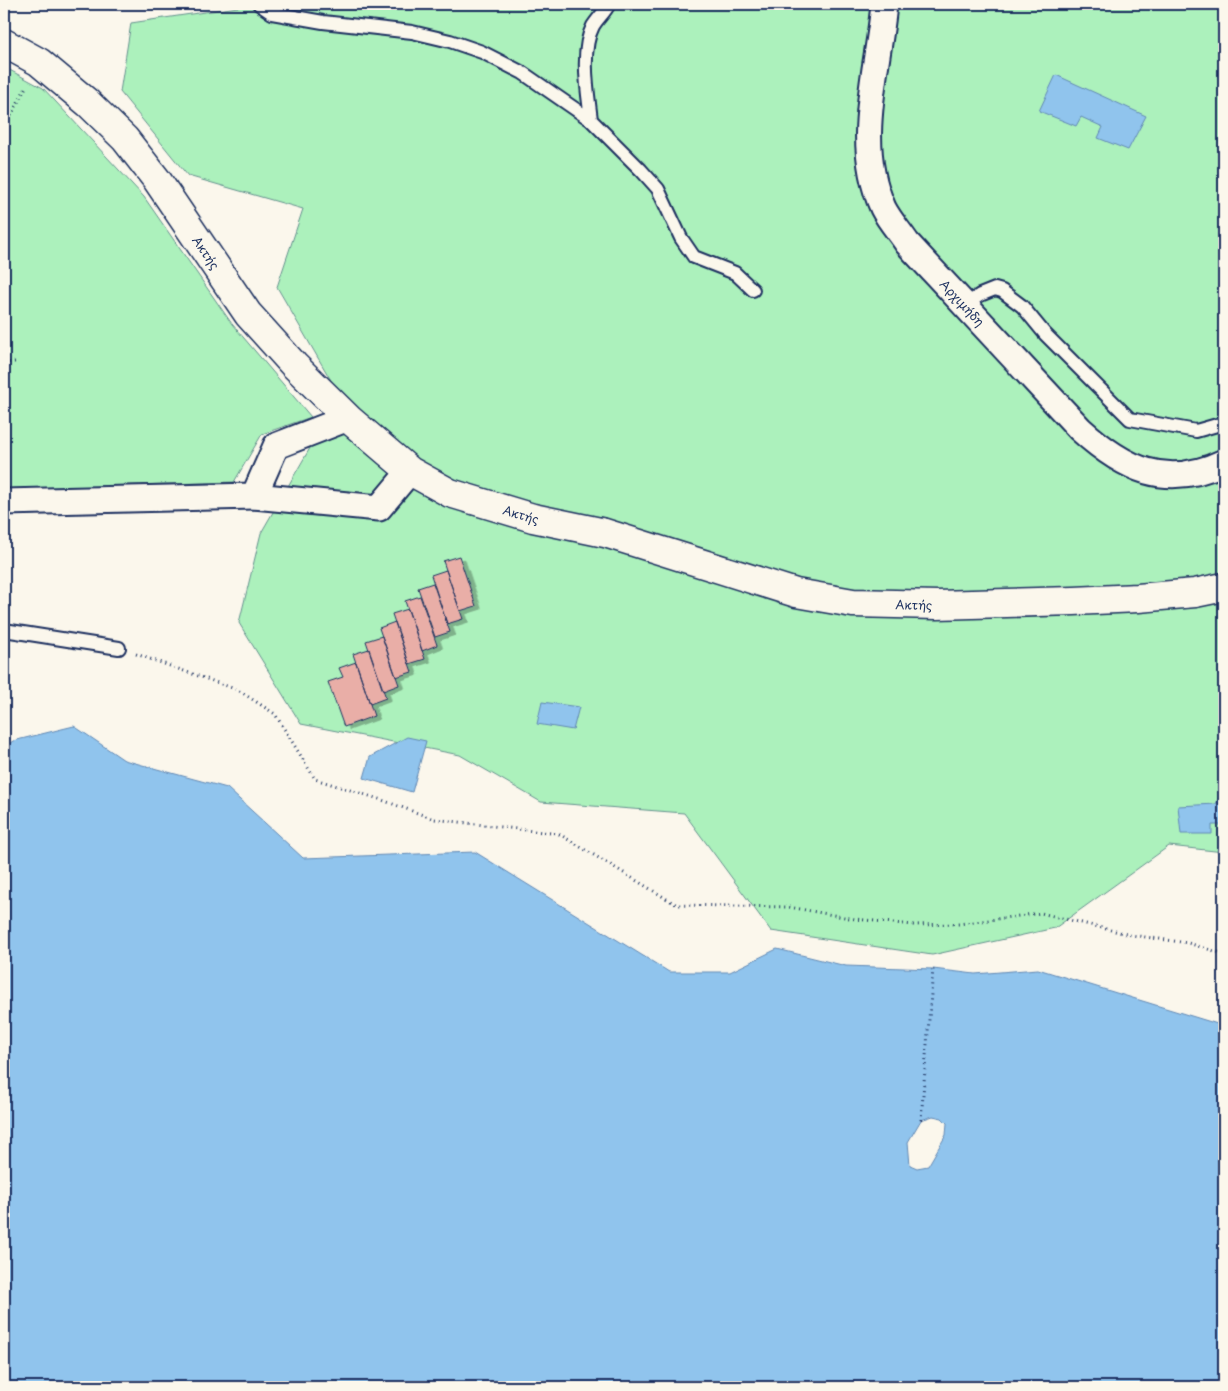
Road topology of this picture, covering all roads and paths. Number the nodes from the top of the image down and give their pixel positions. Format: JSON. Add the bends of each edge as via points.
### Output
{"nodes":[{"id":1,"x":259,"y":4,"type":"edge"},
{"id":2,"x":610,"y":4,"type":"edge"},
{"id":3,"x":870,"y":4,"type":"edge"},
{"id":4,"x":883,"y":15,"type":"edge"},
{"id":5,"x":4,"y":43,"type":"edge"},
{"id":6,"x":39,"y":62,"type":"junction"},
{"id":7,"x":591,"y":120,"type":"junction"},
{"id":8,"x":4,"y":128,"type":"edge"},
{"id":9,"x":753,"y":290,"type":"dead end"},
{"id":10,"x":965,"y":305,"type":"junction"},
{"id":11,"x":15,"y":362,"type":"dead end"},
{"id":12,"x":4,"y":363,"type":"edge"},
{"id":13,"x":348,"y":418,"type":"junction"},
{"id":14,"x":1224,"y":423,"type":"edge"},
{"id":15,"x":1224,"y":462,"type":"edge"},
{"id":16,"x":410,"y":471,"type":"junction"},
{"id":17,"x":254,"y":496,"type":"junction"},
{"id":18,"x":4,"y":502,"type":"edge"},
{"id":19,"x":1224,"y":587,"type":"edge"},
{"id":20,"x":4,"y":630,"type":"edge"},
{"id":21,"x":119,"y":648,"type":"joint"},
{"id":22,"x":1224,"y":954,"type":"edge"},
{"id":23,"x":933,"y":969,"type":"dead end"},
{"id":24,"x":921,"y":1120,"type":"dead end"}],
"edges":[{"from":1,"to":7,"type":"lane","via":[[272,13],[412,32],[482,52],[523,73]]},
{"from":2,"to":7,"type":"lane","via":[[593,26],[588,43],[586,75]]},
{"from":3,"to":4,"type":"lane"},
{"from":4,"to":10,"type":"street","name":"Αρχιμήδη","via":[[868,120],[874,181],[884,209],[907,242]]},
{"from":5,"to":6,"type":"street","name":"Ακτής"},
{"from":6,"to":8,"type":"path"},
{"from":6,"to":13,"type":"street","name":"Ακτής","via":[[125,139],[157,180],[248,314]]},
{"from":7,"to":9,"type":"lane","via":[[658,189],[681,238],[694,257],[734,273]]},
{"from":10,"to":14,"type":"lane","via":[[995,289],[1002,291],[1022,306],[1045,334],[1130,419],[1196,431]]},
{"from":10,"to":15,"type":"street","name":"Αρχιμήδη","via":[[1080,428],[1105,451],[1127,465],[1166,475],[1195,474]]},
{"from":11,"to":12,"type":"path"},
{"from":13,"to":16,"type":"street","name":"Ακτής"},
{"from":13,"to":17,"type":"street","via":[[276,446]]},
{"from":16,"to":17,"type":"street","via":[[379,508]]},
{"from":16,"to":19,"type":"street","name":"Ακτής","via":[[450,493],[492,508],[606,533],[796,593],[853,603],[937,605],[1083,601],[1195,593]]},
{"from":17,"to":18,"type":"street"},
{"from":20,"to":21,"type":"lane"},
{"from":21,"to":22,"type":"path","via":[[238,690],[275,714],[315,779],[434,819],[559,834],[677,905],[789,907],[913,925],[960,924],[1041,913],[1131,935],[1188,943]]},
{"from":23,"to":24,"type":"path"}]}
